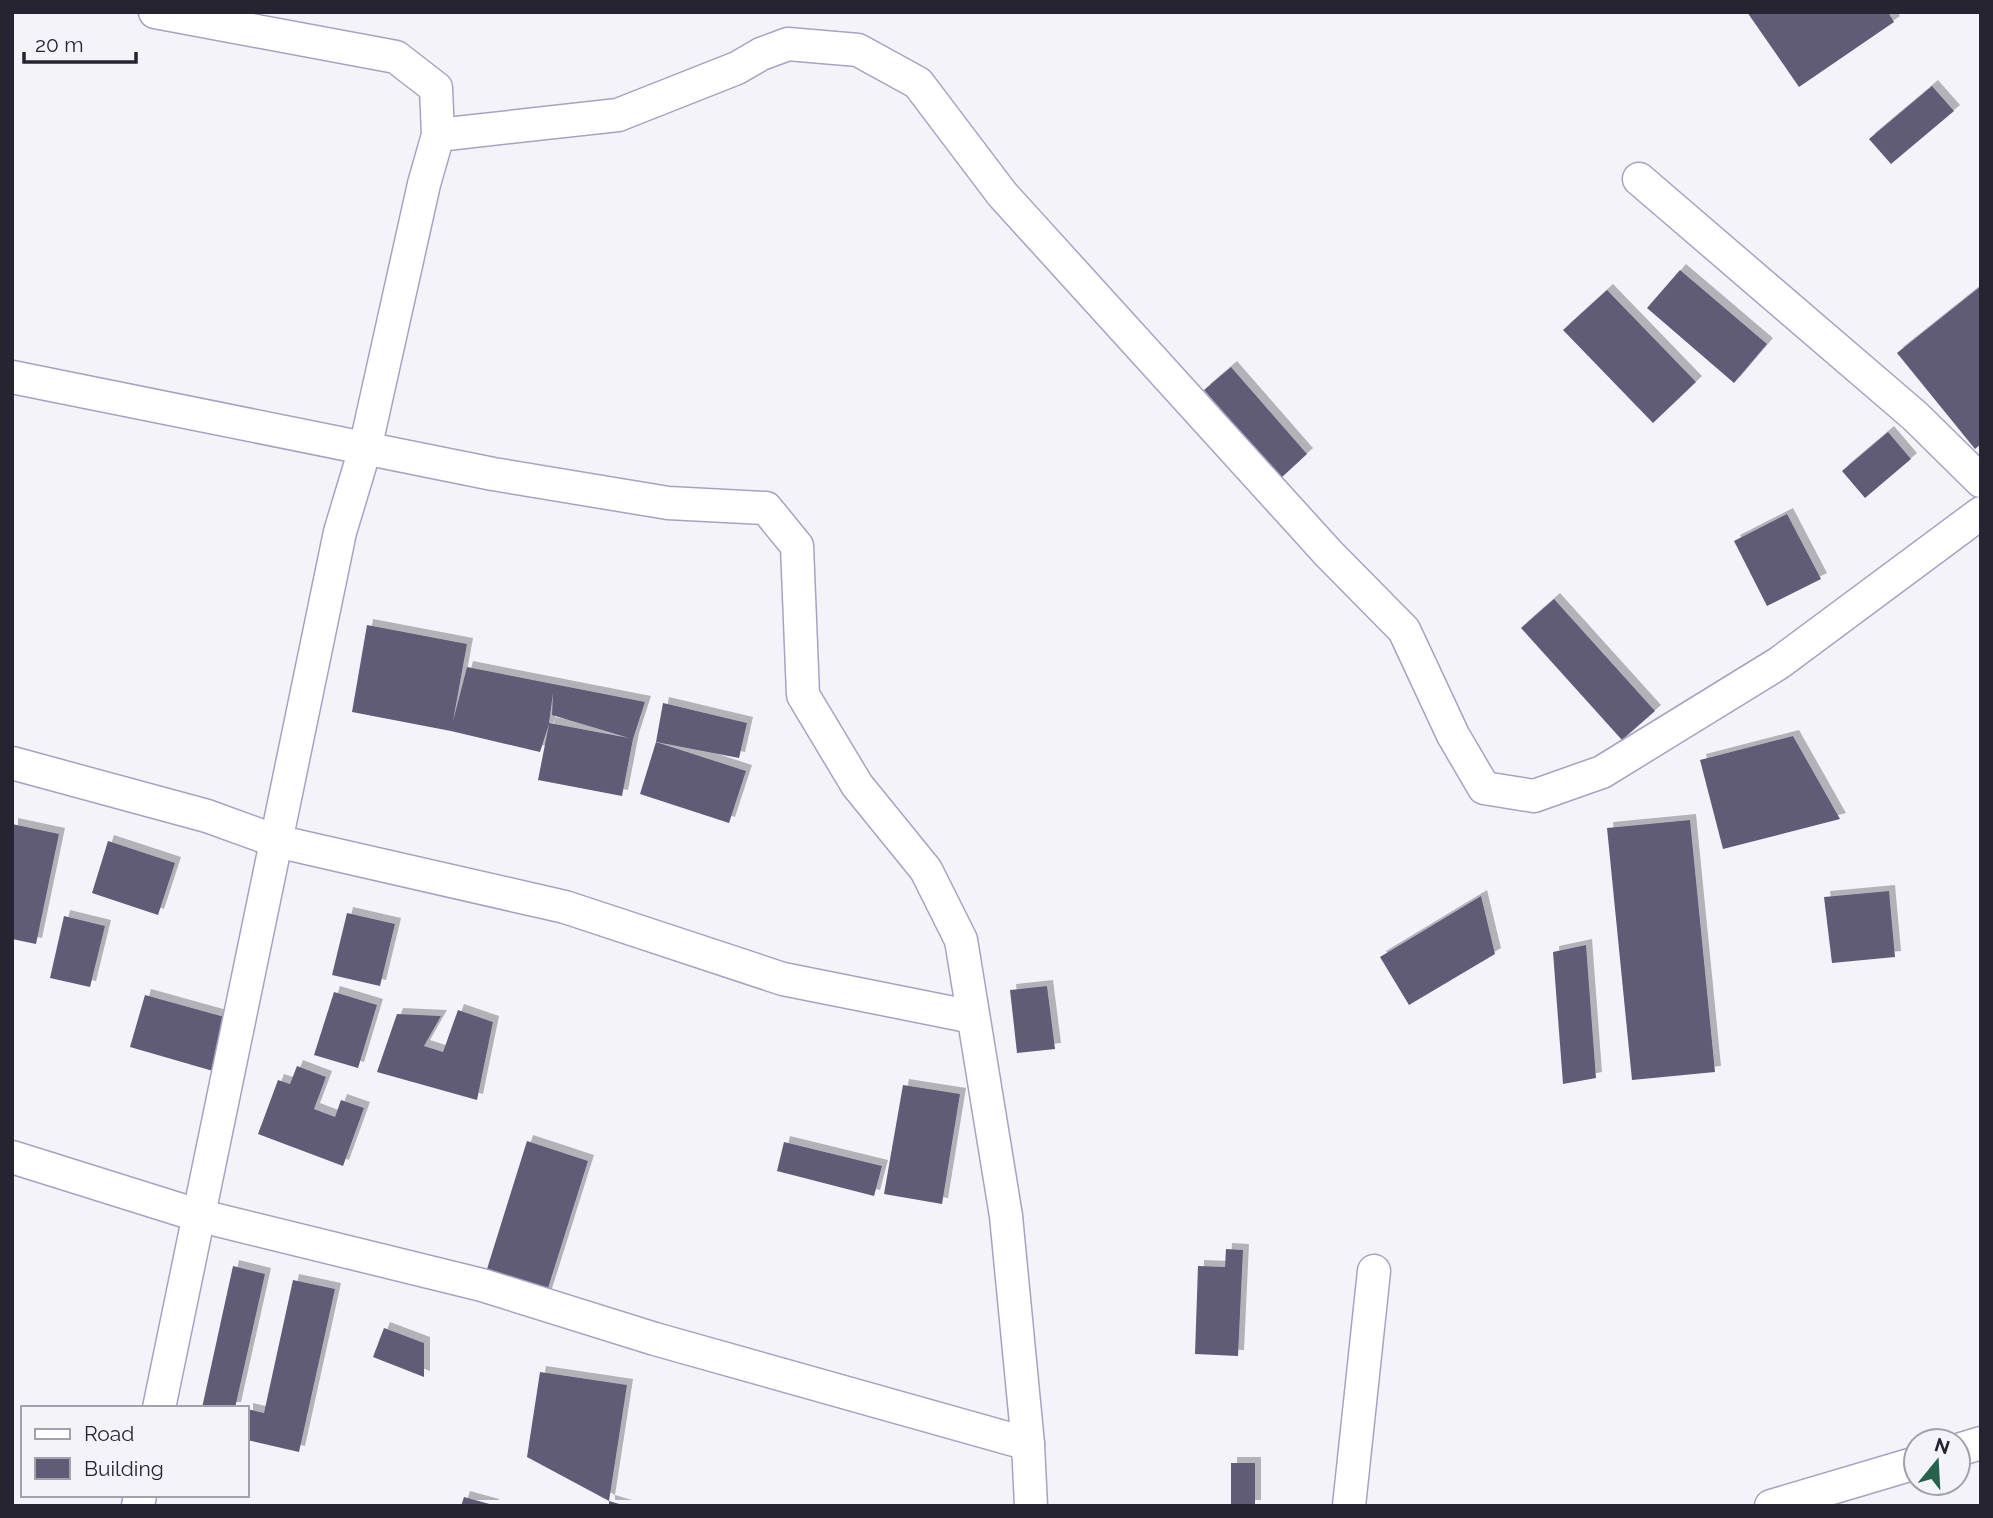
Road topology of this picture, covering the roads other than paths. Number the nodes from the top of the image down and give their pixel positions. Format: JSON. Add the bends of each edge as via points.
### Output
{"nodes":[{"id":1,"x":155,"y":12,"type":"edge"},
{"id":2,"x":438,"y":135,"type":"junction"},
{"id":3,"x":1639,"y":179,"type":"dead end"},
{"id":4,"x":12,"y":377,"type":"edge"},
{"id":5,"x":365,"y":449,"type":"junction"},
{"id":6,"x":1981,"y":481,"type":"edge"},
{"id":7,"x":1981,"y":513,"type":"edge"},
{"id":8,"x":12,"y":763,"type":"edge"},
{"id":9,"x":276,"y":841,"type":"junction"},
{"id":10,"x":973,"y":1017,"type":"junction"},
{"id":11,"x":12,"y":1157,"type":"edge"},
{"id":12,"x":197,"y":1215,"type":"junction"},
{"id":13,"x":1374,"y":1271,"type":"dead end"},
{"id":14,"x":159,"y":1406,"type":"edge"},
{"id":15,"x":1028,"y":1444,"type":"junction"},
{"id":16,"x":1902,"y":1467,"type":"edge"},
{"id":17,"x":1031,"y":1506,"type":"edge"},
{"id":18,"x":1349,"y":1506,"type":"edge"},
{"id":19,"x":1771,"y":1506,"type":"edge"}],
"edges":[{"from":1,"to":2,"type":"street","via":[[396,57],[436,88]]},
{"from":2,"to":5,"type":"street"},
{"from":2,"to":7,"type":"street","via":[[618,115],[789,44],[858,50],[918,83],[1002,194],[1329,554],[1404,630],[1453,735],[1484,788],[1534,796],[1602,772],[1779,663]]},
{"from":3,"to":6,"type":"street","via":[[1915,416]]},
{"from":4,"to":5,"type":"street"},
{"from":5,"to":9,"type":"street","via":[[340,532]]},
{"from":5,"to":10,"type":"street","via":[[668,503],[766,508],[797,547],[803,695],[857,785],[926,870],[961,940]]},
{"from":8,"to":9,"type":"street","via":[[207,816]]},
{"from":9,"to":10,"type":"street","via":[[565,906],[783,979]]},
{"from":9,"to":12,"type":"street"},
{"from":10,"to":15,"type":"street","via":[[1006,1216]]},
{"from":11,"to":12,"type":"street"},
{"from":12,"to":14,"type":"street"},
{"from":12,"to":15,"type":"street","via":[[482,1285]]},
{"from":13,"to":18,"type":"street"},
{"from":15,"to":17,"type":"street"},
{"from":16,"to":19,"type":"street"}]}
